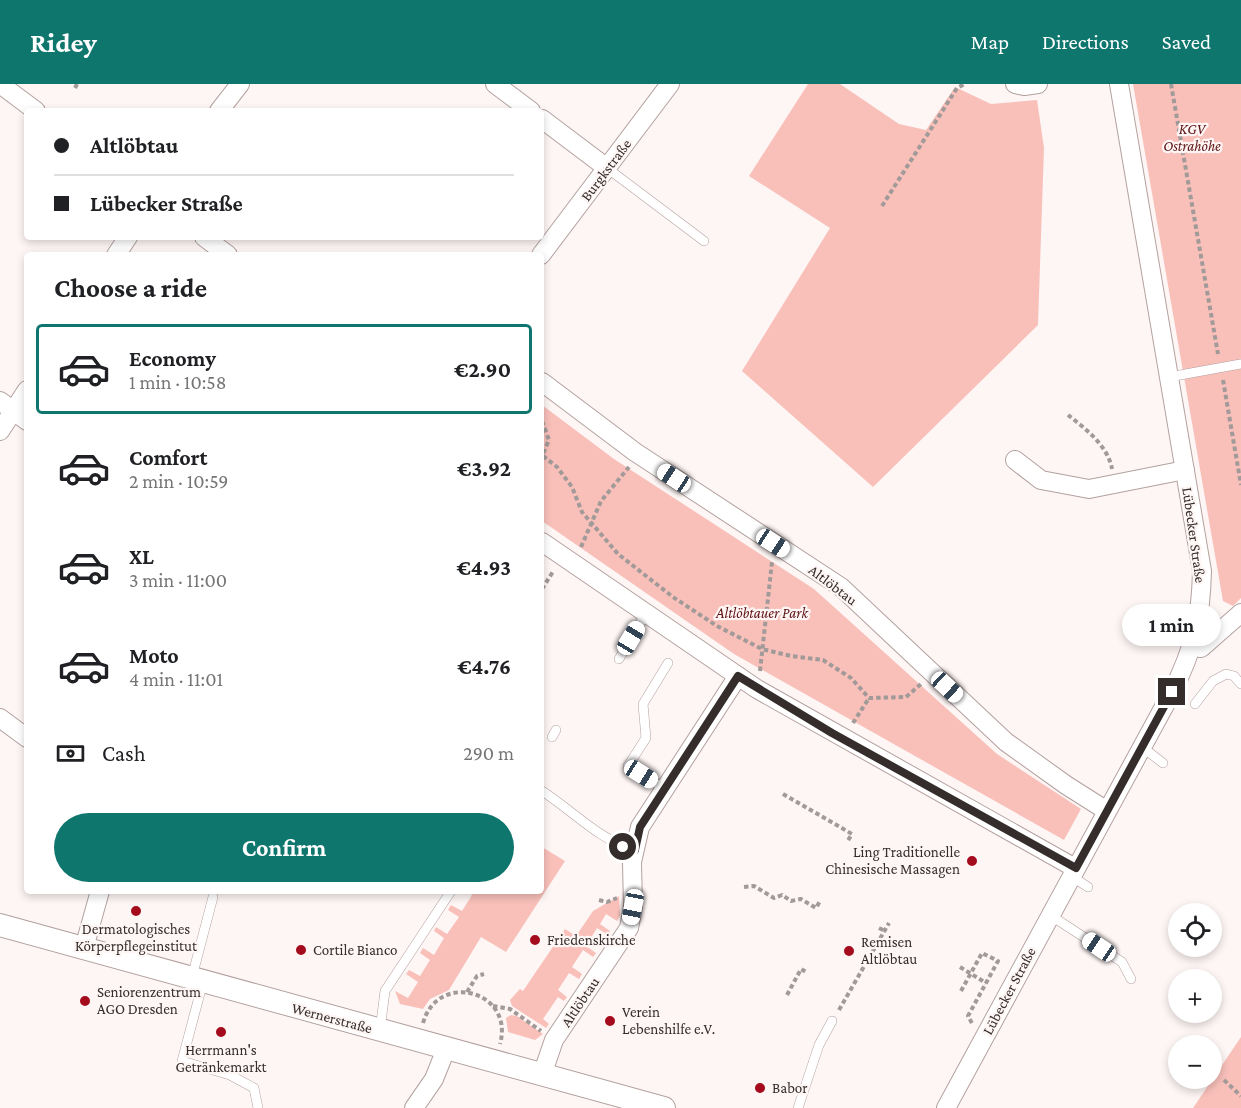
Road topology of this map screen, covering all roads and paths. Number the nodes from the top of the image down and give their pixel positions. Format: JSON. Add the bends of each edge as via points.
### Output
{"nodes":[{"id":1,"x":0,"y":84,"type":"edge"},
{"id":2,"x":240,"y":84,"type":"edge"},
{"id":3,"x":495,"y":84,"type":"edge"},
{"id":4,"x":670,"y":84,"type":"edge"},
{"id":5,"x":965,"y":84,"type":"edge"},
{"id":6,"x":1015,"y":84,"type":"edge"},
{"id":7,"x":1038,"y":84,"type":"edge"},
{"id":8,"x":1119,"y":84,"type":"edge"},
{"id":9,"x":1171,"y":84,"type":"edge"},
{"id":10,"x":32,"y":108,"type":"edge"},
{"id":11,"x":221,"y":108,"type":"edge"},
{"id":12,"x":527,"y":108,"type":"edge"},
{"id":13,"x":544,"y":121,"type":"edge"},
{"id":14,"x":607,"y":168,"type":"junction"},
{"id":15,"x":882,"y":206,"type":"dead end"},
{"id":16,"x":208,"y":240,"type":"edge"},
{"id":17,"x":704,"y":240,"type":"dead end"},
{"id":18,"x":224,"y":252,"type":"edge"},
{"id":19,"x":543,"y":252,"type":"edge"},
{"id":20,"x":1241,"y":364,"type":"edge"},
{"id":21,"x":1221,"y":368,"type":"junction"},
{"id":22,"x":1169,"y":377,"type":"junction"},
{"id":23,"x":544,"y":384,"type":"edge"},
{"id":24,"x":24,"y":394,"type":"edge"},
{"id":25,"x":13,"y":411,"type":"edge"},
{"id":26,"x":1068,"y":415,"type":"dead end"},
{"id":27,"x":544,"y":426,"type":"edge"},
{"id":28,"x":0,"y":431,"type":"edge"},
{"id":29,"x":544,"y":451,"type":"edge"},
{"id":30,"x":544,"y":457,"type":"edge"},
{"id":31,"x":1015,"y":460,"type":"dead end"},
{"id":32,"x":628,"y":469,"type":"dead end"},
{"id":33,"x":1185,"y":470,"type":"junction"},
{"id":34,"x":1116,"y":484,"type":"junction"},
{"id":35,"x":1241,"y":485,"type":"edge"},
{"id":36,"x":590,"y":523,"type":"junction"},
{"id":37,"x":583,"y":542,"type":"dead end"},
{"id":38,"x":544,"y":543,"type":"edge"},
{"id":39,"x":773,"y":543,"type":"junction"},
{"id":40,"x":646,"y":613,"type":"junction"},
{"id":41,"x":1241,"y":613,"type":"edge"},
{"id":42,"x":1192,"y":646,"type":"junction"},
{"id":43,"x":762,"y":649,"type":"junction"},
{"id":44,"x":619,"y":659,"type":"dead end"},
{"id":45,"x":668,"y":663,"type":"dead end"},
{"id":46,"x":760,"y":669,"type":"dead end"},
{"id":47,"x":933,"y":673,"type":"junction"},
{"id":48,"x":738,"y":676,"type":"junction"},
{"id":49,"x":1241,"y":684,"type":"edge"},
{"id":50,"x":869,"y":698,"type":"junction"},
{"id":51,"x":1195,"y":704,"type":"dead end"},
{"id":52,"x":0,"y":718,"type":"edge"},
{"id":53,"x":852,"y":725,"type":"dead end"},
{"id":54,"x":24,"y":736,"type":"edge"},
{"id":55,"x":1142,"y":747,"type":"junction"},
{"id":56,"x":1163,"y":763,"type":"dead end"},
{"id":57,"x":665,"y":789,"type":"junction"},
{"id":58,"x":544,"y":792,"type":"edge"},
{"id":59,"x":783,"y":794,"type":"dead end"},
{"id":60,"x":1107,"y":811,"type":"junction"},
{"id":61,"x":847,"y":842,"type":"dead end"},
{"id":62,"x":635,"y":850,"type":"junction"},
{"id":63,"x":1073,"y":872,"type":"junction"},
{"id":64,"x":744,"y":887,"type":"dead end"},
{"id":65,"x":1089,"y":887,"type":"dead end"},
{"id":66,"x":99,"y":894,"type":"edge"},
{"id":67,"x":449,"y":894,"type":"edge"},
{"id":68,"x":213,"y":897,"type":"dead end"},
{"id":69,"x":820,"y":901,"type":"dead end"},
{"id":70,"x":1050,"y":915,"type":"junction"},
{"id":71,"x":889,"y":923,"type":"dead end"},
{"id":72,"x":0,"y":925,"type":"edge"},
{"id":73,"x":879,"y":928,"type":"dead end"},
{"id":74,"x":885,"y":931,"type":"junction"},
{"id":75,"x":871,"y":942,"type":"dead end"},
{"id":76,"x":877,"y":945,"type":"junction"},
{"id":77,"x":84,"y":948,"type":"junction"},
{"id":78,"x":861,"y":960,"type":"dead end"},
{"id":79,"x":867,"y":963,"type":"junction"},
{"id":80,"x":960,"y":967,"type":"dead end"},
{"id":81,"x":806,"y":972,"type":"dead end"},
{"id":82,"x":971,"y":973,"type":"junction"},
{"id":83,"x":484,"y":974,"type":"dead end"},
{"id":84,"x":851,"y":977,"type":"dead end"},
{"id":85,"x":1131,"y":979,"type":"dead end"},
{"id":86,"x":856,"y":980,"type":"junction"},
{"id":87,"x":197,"y":981,"type":"junction"},
{"id":88,"x":986,"y":983,"type":"junction"},
{"id":89,"x":961,"y":991,"type":"dead end"},
{"id":90,"x":466,"y":992,"type":"junction"},
{"id":91,"x":842,"y":994,"type":"dead end"},
{"id":92,"x":787,"y":995,"type":"dead end"},
{"id":93,"x":847,"y":997,"type":"junction"},
{"id":94,"x":493,"y":1006,"type":"junction"},
{"id":95,"x":832,"y":1021,"type":"joint"},
{"id":96,"x":380,"y":1031,"type":"junction"},
{"id":97,"x":986,"y":1034,"type":"junction"},
{"id":98,"x":554,"y":1040,"type":"junction"},
{"id":99,"x":418,"y":1041,"type":"junction"},
{"id":100,"x":446,"y":1049,"type":"junction"},
{"id":101,"x":495,"y":1062,"type":"junction"},
{"id":102,"x":542,"y":1075,"type":"junction"},
{"id":103,"x":1224,"y":1080,"type":"dead end"},
{"id":104,"x":1241,"y":1096,"type":"edge"},
{"id":105,"x":258,"y":1108,"type":"edge"},
{"id":106,"x":414,"y":1108,"type":"edge"},
{"id":107,"x":664,"y":1108,"type":"edge"},
{"id":108,"x":798,"y":1108,"type":"edge"},
{"id":109,"x":946,"y":1108,"type":"edge"}],
"edges":[{"from":1,"to":10,"type":"street"},
{"from":2,"to":11,"type":"street"},
{"from":3,"to":12,"type":"street"},
{"from":4,"to":14,"type":"street","name":"Burgkstraße"},
{"from":5,"to":15,"type":"path","via":[[957,88]]},
{"from":6,"to":7,"type":"street"},
{"from":8,"to":22,"type":"street","name":"Lübecker Straße"},
{"from":9,"to":21,"type":"path"},
{"from":13,"to":14,"type":"street"},
{"from":14,"to":17,"type":"lane"},
{"from":14,"to":19,"type":"street","name":"Burgkstraße"},
{"from":16,"to":18,"type":"street"},
{"from":20,"to":21,"type":"lane"},
{"from":21,"to":22,"type":"lane"},
{"from":21,"to":35,"type":"path"},
{"from":22,"to":33,"type":"street","name":"Lübecker Straße"},
{"from":23,"to":39,"type":"street","name":"Altlöbtau","via":[[635,452]]},
{"from":24,"to":25,"type":"street"},
{"from":25,"to":28,"type":"street"},
{"from":26,"to":34,"type":"path","via":[[1088,431],[1110,458]]},
{"from":27,"to":29,"type":"path","via":[[549,440]]},
{"from":30,"to":36,"type":"path","via":[[572,487]]},
{"from":31,"to":34,"type":"street","via":[[1041,480],[1065,487],[1089,489]]},
{"from":32,"to":36,"type":"path","via":[[601,501]]},
{"from":33,"to":34,"type":"street"},
{"from":33,"to":42,"type":"street","name":"Lübecker Straße","via":[[1202,571],[1199,620]]},
{"from":36,"to":37,"type":"path"},
{"from":36,"to":43,"type":"path","via":[[618,555],[673,597]]},
{"from":38,"to":40,"type":"street"},
{"from":39,"to":43,"type":"path"},
{"from":39,"to":47,"type":"street","name":"Altlöbtau","via":[[841,587]]},
{"from":40,"to":44,"type":"lane"},
{"from":40,"to":48,"type":"street"},
{"from":41,"to":42,"type":"street","via":[[1201,648]]},
{"from":42,"to":55,"type":"street","name":"Lübecker Straße","via":[[1184,669]]},
{"from":43,"to":46,"type":"path"},
{"from":43,"to":50,"type":"path","via":[[823,660],[851,678]]},
{"from":45,"to":57,"type":"lane","via":[[643,704],[646,738],[628,766]]},
{"from":47,"to":50,"type":"path","via":[[906,697]]},
{"from":47,"to":60,"type":"street","name":"Altlöbtau","via":[[1006,742]]},
{"from":48,"to":57,"type":"street","name":"Altlöbtau"},
{"from":48,"to":63,"type":"street"},
{"from":49,"to":51,"type":"lane","via":[[1226,674],[1213,681]]},
{"from":50,"to":53,"type":"path"},
{"from":52,"to":54,"type":"street"},
{"from":55,"to":56,"type":"lane"},
{"from":55,"to":60,"type":"street","name":"Lübecker Straße"},
{"from":57,"to":62,"type":"street","name":"Altlöbtau","via":[[640,827]]},
{"from":58,"to":62,"type":"lane","via":[[591,827]]},
{"from":59,"to":61,"type":"path","via":[[852,834]]},
{"from":60,"to":63,"type":"street","name":"Lübecker Straße"},
{"from":62,"to":98,"type":"street","name":"Altlöbtau","via":[[629,928]]},
{"from":63,"to":65,"type":"lane"},
{"from":63,"to":70,"type":"street","name":"Lübecker Straße"},
{"from":64,"to":69,"type":"path","via":[[754,886],[774,898],[782,895],[791,901],[801,899],[816,908]]},
{"from":66,"to":77,"type":"street"},
{"from":67,"to":96,"type":"lane","via":[[385,991]]},
{"from":68,"to":87,"type":"lane"},
{"from":70,"to":85,"type":"lane","via":[[1122,962]]},
{"from":70,"to":97,"type":"street","name":"Lübecker Straße"},
{"from":71,"to":74,"type":"path"},
{"from":72,"to":77,"type":"street","name":"Wernerstraße"},
{"from":73,"to":74,"type":"path"},
{"from":74,"to":76,"type":"path"},
{"from":75,"to":76,"type":"path"},
{"from":76,"to":79,"type":"path"},
{"from":77,"to":87,"type":"street","name":"Wernerstraße"},
{"from":78,"to":79,"type":"path"},
{"from":79,"to":86,"type":"path"},
{"from":80,"to":82,"type":"path"},
{"from":81,"to":92,"type":"path","via":[[801,969]]},
{"from":82,"to":88,"type":"path"},
{"from":82,"to":88,"type":"path","via":[[982,953],[998,961]]},
{"from":82,"to":89,"type":"path"},
{"from":83,"to":90,"type":"path","via":[[477,976]]},
{"from":84,"to":86,"type":"path"},
{"from":86,"to":93,"type":"path"},
{"from":87,"to":96,"type":"street","name":"Wernerstraße"},
{"from":87,"to":105,"type":"lane","via":[[182,1060],[230,1075],[254,1088]]},
{"from":88,"to":97,"type":"path","via":[[968,1016]]},
{"from":90,"to":94,"type":"path"},
{"from":90,"to":99,"type":"path","via":[[440,998],[430,1006]]},
{"from":91,"to":93,"type":"path"},
{"from":93,"to":95,"type":"path"},
{"from":94,"to":98,"type":"path","via":[[510,1009]]},
{"from":94,"to":101,"type":"path","via":[[504,1026]]},
{"from":95,"to":108,"type":"lane","via":[[819,1045]]},
{"from":96,"to":99,"type":"street","name":"Wernerstraße"},
{"from":97,"to":109,"type":"street","name":"Lübecker Straße"},
{"from":98,"to":102,"type":"street","name":"Altlöbtau"},
{"from":99,"to":100,"type":"street","name":"Wernerstraße"},
{"from":100,"to":101,"type":"street","name":"Wernerstraße"},
{"from":100,"to":106,"type":"street","via":[[434,1079]]},
{"from":101,"to":102,"type":"street","name":"Wernerstraße"},
{"from":102,"to":107,"type":"street","name":"Wernerstraße"},
{"from":103,"to":104,"type":"path"}]}
